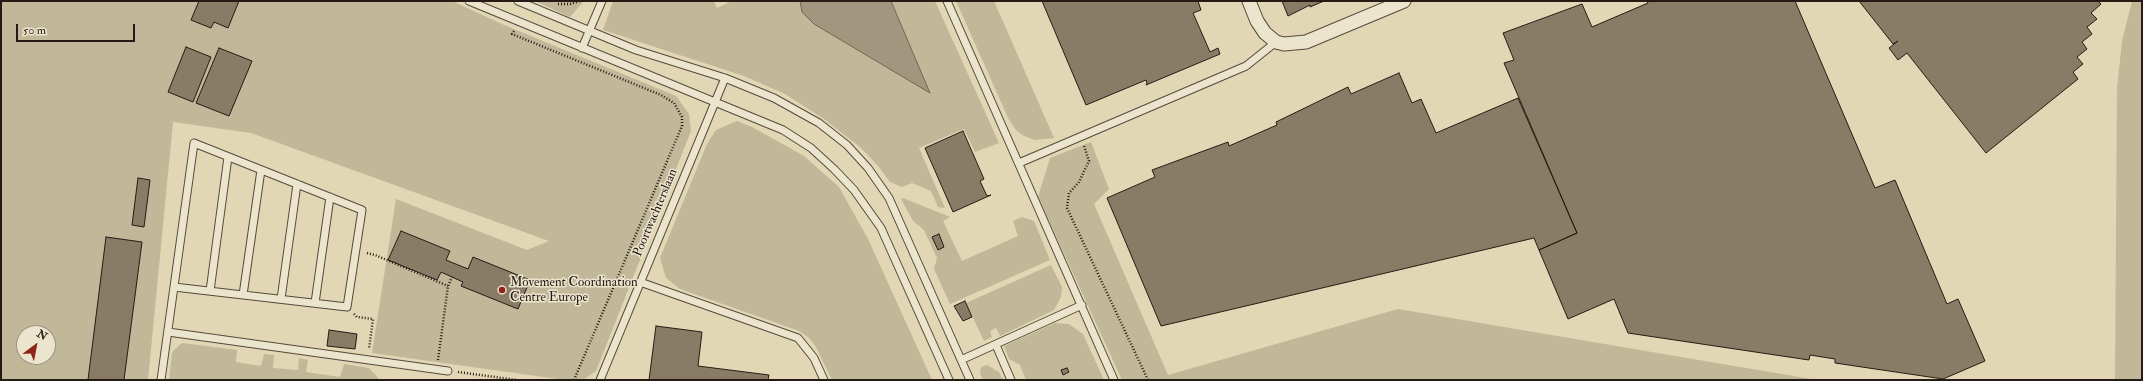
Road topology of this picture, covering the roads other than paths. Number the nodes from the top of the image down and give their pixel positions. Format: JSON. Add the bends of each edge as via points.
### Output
{"nodes":[{"id":1,"x":469,"y":1,"type":"edge"},
{"id":2,"x":518,"y":1,"type":"edge"},
{"id":3,"x":602,"y":1,"type":"edge"},
{"id":4,"x":948,"y":1,"type":"edge"},
{"id":5,"x":1249,"y":1,"type":"edge"},
{"id":6,"x":1404,"y":1,"type":"edge"},
{"id":7,"x":590,"y":31,"type":"junction"},
{"id":8,"x":1276,"y":42,"type":"junction"},
{"id":9,"x":582,"y":48,"type":"junction"},
{"id":10,"x":725,"y":78,"type":"junction"},
{"id":11,"x":715,"y":102,"type":"junction"},
{"id":12,"x":228,"y":157,"type":"junction"},
{"id":13,"x":1019,"y":163,"type":"junction"},
{"id":14,"x":261,"y":170,"type":"junction"},
{"id":15,"x":297,"y":184,"type":"junction"},
{"id":16,"x":330,"y":197,"type":"junction"},
{"id":17,"x":640,"y":282,"type":"junction"},
{"id":18,"x":174,"y":287,"type":"junction"},
{"id":19,"x":210,"y":291,"type":"junction"},
{"id":20,"x":243,"y":295,"type":"junction"},
{"id":21,"x":281,"y":299,"type":"junction"},
{"id":22,"x":315,"y":303,"type":"junction"},
{"id":23,"x":1082,"y":305,"type":"junction"},
{"id":24,"x":168,"y":332,"type":"junction"},
{"id":25,"x":996,"y":345,"type":"junction"},
{"id":26,"x":961,"y":360,"type":"junction"},
{"id":27,"x":448,"y":371,"type":"road end"},
{"id":28,"x":161,"y":380,"type":"edge"},
{"id":29,"x":600,"y":380,"type":"edge"},
{"id":30,"x":824,"y":380,"type":"edge"},
{"id":31,"x":949,"y":380,"type":"edge"},
{"id":32,"x":970,"y":380,"type":"edge"},
{"id":33,"x":1011,"y":380,"type":"edge"},
{"id":34,"x":1114,"y":380,"type":"edge"}],
"edges":[{"from":1,"to":9,"type":"lane"},
{"from":2,"to":7,"type":"lane"},
{"from":3,"to":7,"type":"lane"},
{"from":4,"to":13,"type":"lane"},
{"from":5,"to":8,"type":"street","via":[[1265,34]]},
{"from":6,"to":8,"type":"street","via":[[1306,42]]},
{"from":7,"to":9,"type":"lane"},
{"from":7,"to":10,"type":"lane","via":[[636,50]]},
{"from":8,"to":13,"type":"lane","via":[[1246,66]]},
{"from":9,"to":11,"type":"lane"},
{"from":10,"to":11,"type":"lane","name":"Poortwachterslaan"},
{"from":10,"to":26,"type":"lane","via":[[774,98],[819,123],[847,145],[868,168],[889,198]]},
{"from":11,"to":17,"type":"lane","name":"Poortwachterslaan"},
{"from":11,"to":31,"type":"lane","via":[[783,130],[811,148],[854,190],[881,228]]},
{"from":12,"to":14,"type":"lane"},
{"from":12,"to":18,"type":"lane","via":[[194,143]]},
{"from":12,"to":19,"type":"lane"},
{"from":13,"to":23,"type":"lane"},
{"from":14,"to":15,"type":"lane"},
{"from":14,"to":20,"type":"lane"},
{"from":15,"to":16,"type":"lane"},
{"from":15,"to":21,"type":"lane"},
{"from":16,"to":22,"type":"lane"},
{"from":16,"to":22,"type":"lane","via":[[362,210],[347,307]]},
{"from":17,"to":29,"type":"lane","name":"Poortwachterslaan"},
{"from":17,"to":30,"type":"lane","via":[[798,338],[808,347]]},
{"from":18,"to":19,"type":"lane"},
{"from":18,"to":24,"type":"lane"},
{"from":19,"to":20,"type":"lane"},
{"from":20,"to":21,"type":"lane"},
{"from":21,"to":22,"type":"lane"},
{"from":23,"to":25,"type":"lane"},
{"from":23,"to":34,"type":"lane"},
{"from":24,"to":27,"type":"lane"},
{"from":24,"to":28,"type":"lane"},
{"from":25,"to":26,"type":"lane"},
{"from":25,"to":33,"type":"lane"},
{"from":26,"to":32,"type":"lane"}]}
